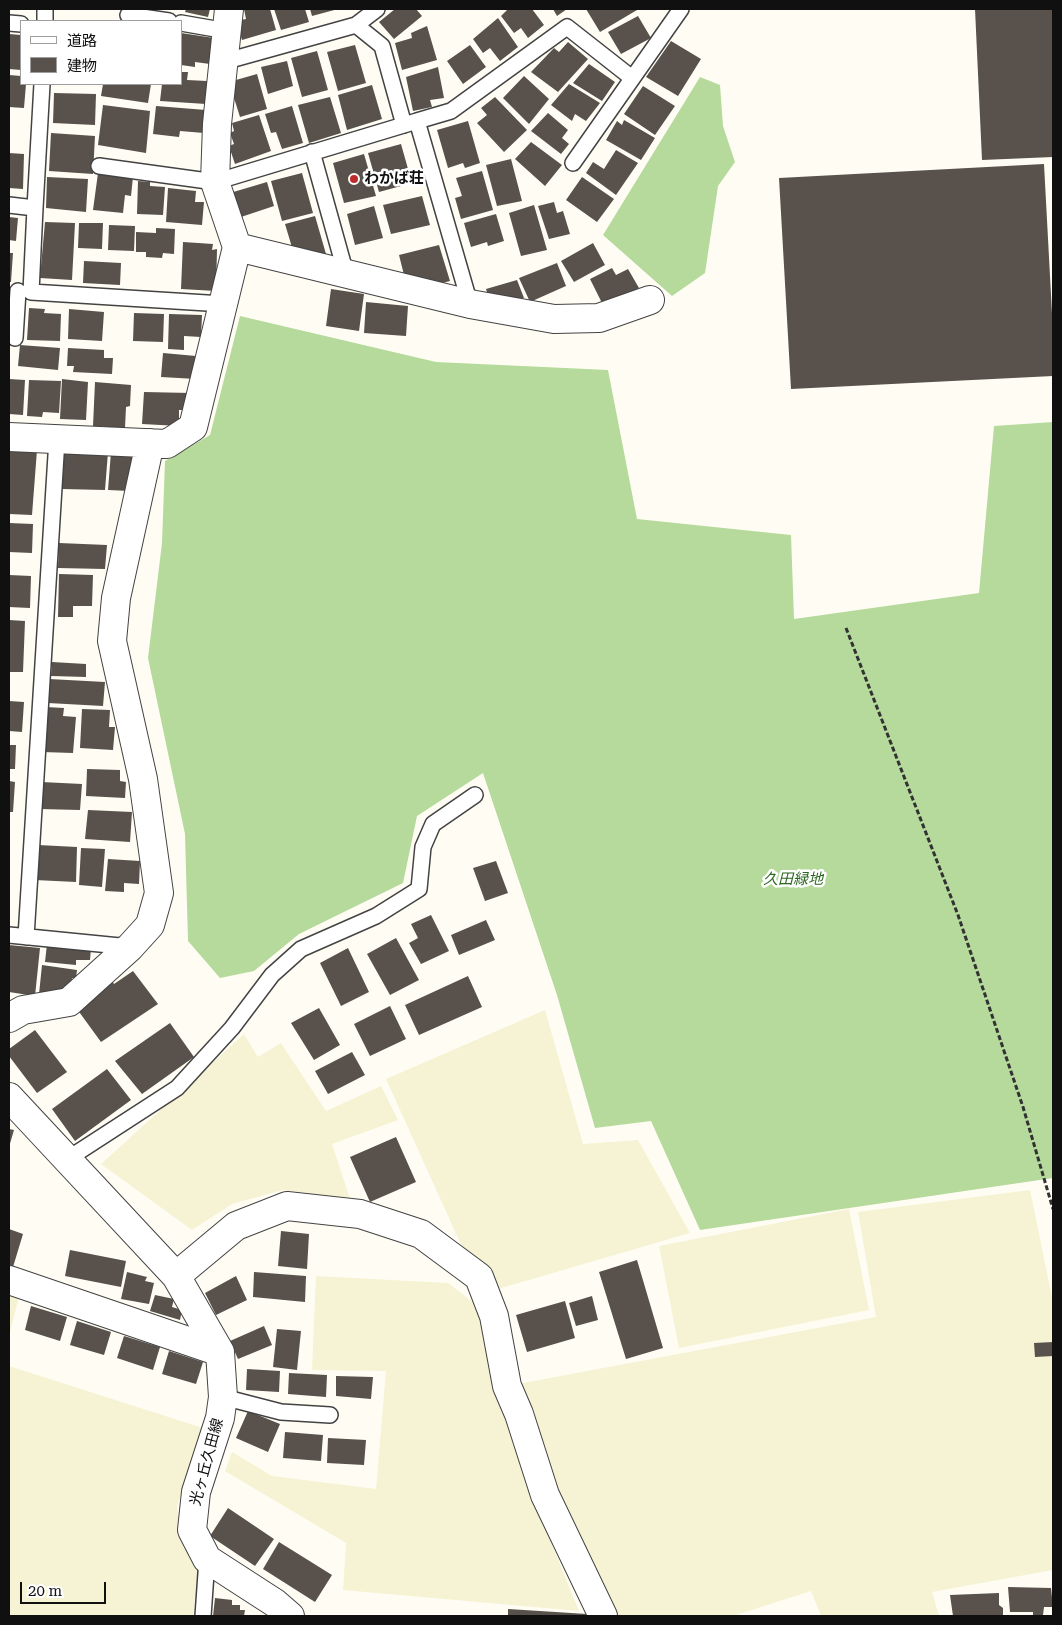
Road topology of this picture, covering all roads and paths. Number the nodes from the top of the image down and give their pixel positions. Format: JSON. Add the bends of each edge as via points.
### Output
{"nodes":[{"id":1,"x":377,"y":9,"type":"edge"},
{"id":2,"x":681,"y":9,"type":"edge"},
{"id":3,"x":128,"y":15,"type":"dead end"},
{"id":4,"x":160,"y":20,"type":"edge"},
{"id":5,"x":228,"y":20,"type":"edge"},
{"id":6,"x":182,"y":23,"type":"edge"},
{"id":7,"x":356,"y":26,"type":"junction"},
{"id":8,"x":224,"y":62,"type":"junction"},
{"id":9,"x":632,"y":78,"type":"junction"},
{"id":10,"x":42,"y":85,"type":"edge"},
{"id":11,"x":411,"y":123,"type":"junction"},
{"id":12,"x":312,"y":152,"type":"junction"},
{"id":13,"x":573,"y":163,"type":"dead end"},
{"id":14,"x":100,"y":166,"type":"dead end"},
{"id":15,"x":215,"y":182,"type":"junction"},
{"id":16,"x":9,"y":205,"type":"edge"},
{"id":17,"x":35,"y":208,"type":"junction"},
{"id":18,"x":237,"y":247,"type":"junction"},
{"id":19,"x":346,"y":274,"type":"junction"},
{"id":20,"x":19,"y":291,"type":"edge"},
{"id":21,"x":650,"y":300,"type":"dead end"},
{"id":22,"x":223,"y":304,"type":"junction"},
{"id":23,"x":470,"y":304,"type":"junction"},
{"id":24,"x":15,"y":338,"type":"dead end"},
{"id":25,"x":9,"y":437,"type":"edge"},
{"id":26,"x":57,"y":439,"type":"junction"},
{"id":27,"x":150,"y":443,"type":"junction"},
{"id":28,"x":846,"y":628,"type":"dead end"},
{"id":29,"x":475,"y":795,"type":"dead end"},
{"id":30,"x":9,"y":935,"type":"edge"},
{"id":31,"x":26,"y":937,"type":"junction"},
{"id":32,"x":130,"y":947,"type":"junction"},
{"id":33,"x":9,"y":1018,"type":"edge"},
{"id":34,"x":9,"y":1097,"type":"edge"},
{"id":35,"x":66,"y":1160,"type":"junction"},
{"id":36,"x":1053,"y":1209,"type":"edge"},
{"id":37,"x":176,"y":1276,"type":"junction"},
{"id":38,"x":9,"y":1280,"type":"edge"},
{"id":39,"x":220,"y":1352,"type":"junction"},
{"id":40,"x":222,"y":1396,"type":"junction"},
{"id":41,"x":330,"y":1415,"type":"dead end"},
{"id":42,"x":207,"y":1559,"type":"junction"},
{"id":43,"x":203,"y":1616,"type":"edge"},
{"id":44,"x":290,"y":1616,"type":"edge"},
{"id":45,"x":603,"y":1616,"type":"edge"}],
"edges":[{"from":1,"to":7,"type":"lane"},
{"from":2,"to":9,"type":"lane"},
{"from":3,"to":4,"type":"lane"},
{"from":5,"to":6,"type":"lane"},
{"from":5,"to":8,"type":"street"},
{"from":7,"to":8,"type":"lane"},
{"from":7,"to":11,"type":"lane","via":[[382,46]]},
{"from":8,"to":15,"type":"street"},
{"from":9,"to":11,"type":"lane","via":[[567,26],[451,112]]},
{"from":9,"to":13,"type":"lane"},
{"from":10,"to":17,"type":"lane"},
{"from":11,"to":12,"type":"lane"},
{"from":11,"to":23,"type":"lane"},
{"from":12,"to":15,"type":"lane"},
{"from":12,"to":19,"type":"lane"},
{"from":14,"to":15,"type":"lane"},
{"from":15,"to":18,"type":"street"},
{"from":16,"to":17,"type":"lane"},
{"from":17,"to":20,"type":"lane"},
{"from":18,"to":19,"type":"street"},
{"from":18,"to":22,"type":"street"},
{"from":19,"to":23,"type":"street"},
{"from":20,"to":22,"type":"lane"},
{"from":20,"to":24,"type":"lane"},
{"from":21,"to":23,"type":"street","via":[[600,318],[554,319]]},
{"from":22,"to":27,"type":"street","via":[[193,427],[167,444]]},
{"from":25,"to":26,"type":"street"},
{"from":26,"to":27,"type":"street"},
{"from":26,"to":31,"type":"lane"},
{"from":27,"to":32,"type":"street","via":[[116,598],[112,641],[143,779],[159,893],[150,925]]},
{"from":28,"to":36,"type":"path","via":[[958,915],[1023,1107]]},
{"from":29,"to":35,"type":"lane","via":[[433,824],[423,848],[419,889],[376,916],[301,948],[272,975],[232,1028],[177,1088]]},
{"from":30,"to":31,"type":"lane"},
{"from":31,"to":32,"type":"lane"},
{"from":32,"to":33,"type":"street","via":[[69,1002],[23,1010]]},
{"from":34,"to":35,"type":"street","name":"光ヶ丘久田線"},
{"from":35,"to":37,"type":"street","name":"光ヶ丘久田線"},
{"from":37,"to":39,"type":"street","name":"光ヶ丘久田線"},
{"from":37,"to":45,"type":"street","via":[[236,1226],[287,1206],[360,1214],[421,1234],[479,1277],[494,1316],[507,1386],[545,1495]]},
{"from":38,"to":39,"type":"street"},
{"from":39,"to":40,"type":"street","name":"光ヶ丘久田線"},
{"from":40,"to":41,"type":"lane","via":[[281,1412]]},
{"from":40,"to":42,"type":"street","name":"光ヶ丘久田線","via":[[220,1418],[196,1492],[192,1530]]},
{"from":42,"to":43,"type":"lane"},
{"from":42,"to":44,"type":"street","name":"光ヶ丘久田線"}]}
